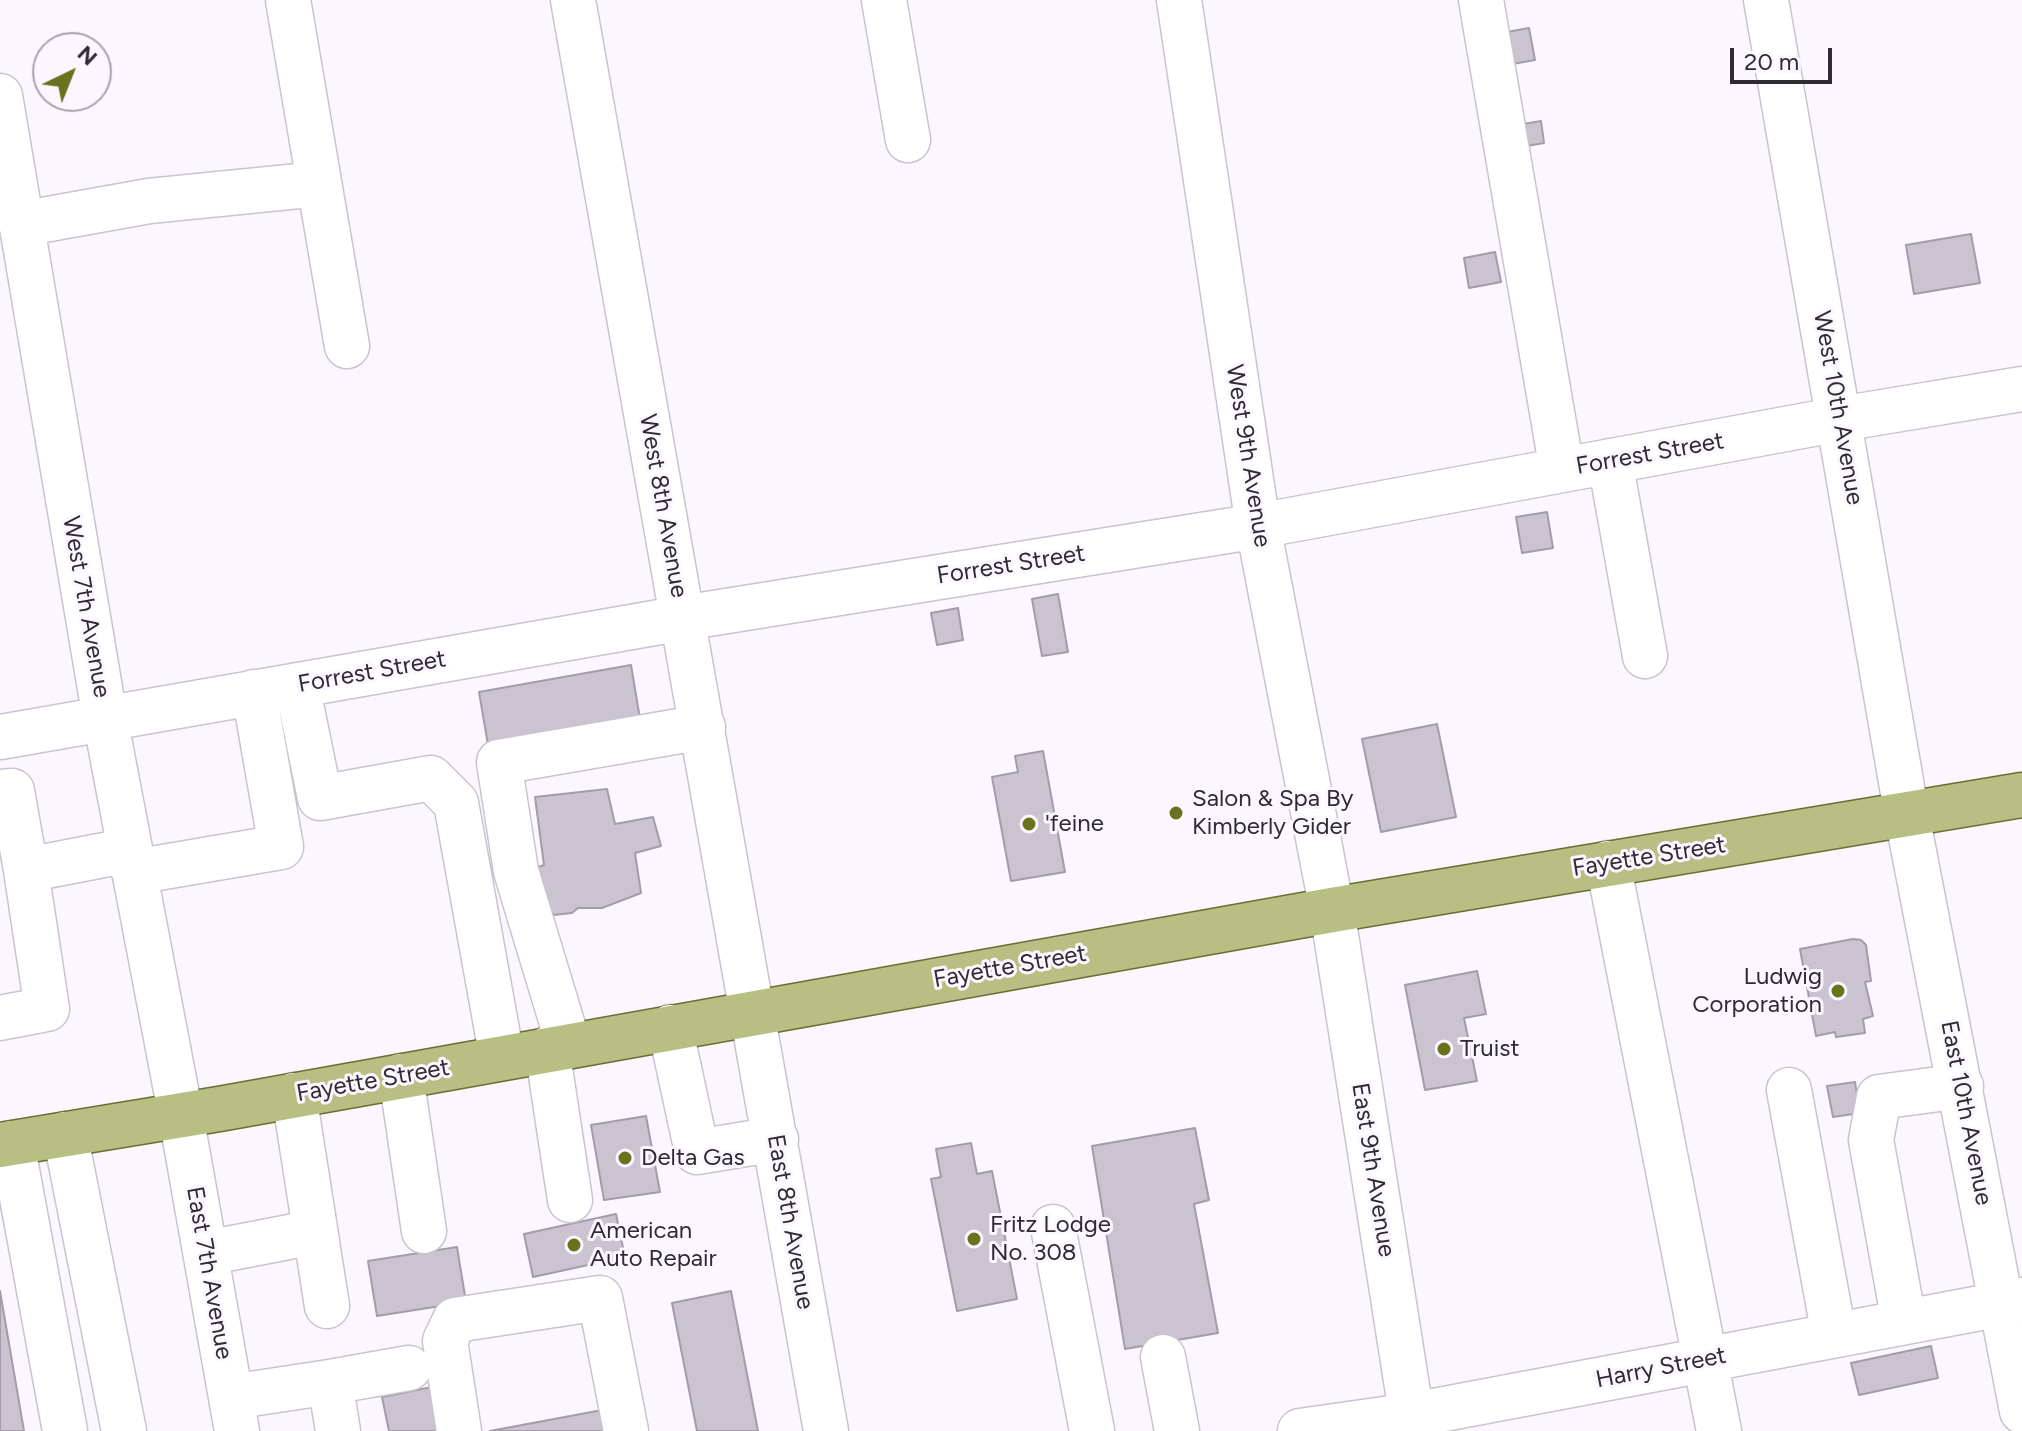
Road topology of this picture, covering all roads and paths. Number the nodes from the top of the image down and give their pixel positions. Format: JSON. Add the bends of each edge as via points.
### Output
{"nodes":[{"id":1,"x":288,"y":0,"type":"edge"},
{"id":2,"x":573,"y":0,"type":"edge"},
{"id":3,"x":884,"y":0,"type":"edge"},
{"id":4,"x":1179,"y":0,"type":"edge"},
{"id":5,"x":1481,"y":0,"type":"edge"},
{"id":6,"x":1766,"y":0,"type":"edge"},
{"id":7,"x":0,"y":96,"type":"edge"},
{"id":8,"x":908,"y":140,"type":"dead end"},
{"id":9,"x":319,"y":184,"type":"junction"},
{"id":10,"x":21,"y":224,"type":"junction"},
{"id":11,"x":347,"y":346,"type":"dead end"},
{"id":12,"x":2022,"y":389,"type":"edge"},
{"id":13,"x":1840,"y":419,"type":"junction"},
{"id":14,"x":1610,"y":461,"type":"junction"},
{"id":15,"x":1562,"y":470,"type":"junction"},
{"id":16,"x":1258,"y":526,"type":"junction"},
{"id":17,"x":683,"y":618,"type":"junction"},
{"id":18,"x":1645,"y":656,"type":"dead end"},
{"id":19,"x":297,"y":685,"type":"junction"},
{"id":20,"x":254,"y":692,"type":"junction"},
{"id":21,"x":105,"y":718,"type":"junction"},
{"id":22,"x":703,"y":727,"type":"junction"},
{"id":23,"x":0,"y":737,"type":"edge"},
{"id":24,"x":0,"y":792,"type":"edge"},
{"id":25,"x":2022,"y":795,"type":"edge"},
{"id":26,"x":1907,"y":816,"type":"junction"},
{"id":27,"x":132,"y":861,"type":"junction"},
{"id":28,"x":1608,"y":863,"type":"junction"},
{"id":29,"x":26,"y":870,"type":"junction"},
{"id":30,"x":1332,"y":910,"type":"junction"},
{"id":31,"x":753,"y":1012,"type":"junction"},
{"id":32,"x":0,"y":1018,"type":"edge"},
{"id":33,"x":670,"y":1027,"type":"junction"},
{"id":34,"x":558,"y":1048,"type":"junction"},
{"id":35,"x":502,"y":1058,"type":"junction"},
{"id":36,"x":401,"y":1076,"type":"junction"},
{"id":37,"x":1961,"y":1086,"type":"junction"},
{"id":38,"x":1789,"y":1090,"type":"dead end"},
{"id":39,"x":294,"y":1095,"type":"junction"},
{"id":40,"x":181,"y":1116,"type":"junction"},
{"id":41,"x":65,"y":1134,"type":"junction"},
{"id":42,"x":776,"y":1139,"type":"junction"},
{"id":43,"x":6,"y":1144,"type":"edge"},
{"id":44,"x":570,"y":1200,"type":"dead end"},
{"id":45,"x":1053,"y":1227,"type":"dead end"},
{"id":46,"x":424,"y":1231,"type":"dead end"},
{"id":47,"x":315,"y":1232,"type":"junction"},
{"id":48,"x":206,"y":1253,"type":"junction"},
{"id":49,"x":2013,"y":1302,"type":"edge"},
{"id":50,"x":327,"y":1306,"type":"dead end"},
{"id":51,"x":1904,"y":1322,"type":"junction"},
{"id":52,"x":1834,"y":1335,"type":"junction"},
{"id":53,"x":1163,"y":1357,"type":"dead end"},
{"id":54,"x":1706,"y":1359,"type":"junction"},
{"id":55,"x":409,"y":1368,"type":"dead end"},
{"id":56,"x":330,"y":1382,"type":"junction"},
{"id":57,"x":56,"y":1384,"type":"junction"},
{"id":58,"x":2022,"y":1411,"type":"edge"},
{"id":59,"x":234,"y":1414,"type":"edge"},
{"id":60,"x":1413,"y":1423,"type":"edge"},
{"id":61,"x":37,"y":1431,"type":"edge"},
{"id":62,"x":65,"y":1431,"type":"edge"},
{"id":63,"x":124,"y":1431,"type":"edge"},
{"id":64,"x":338,"y":1431,"type":"edge"},
{"id":65,"x":459,"y":1431,"type":"edge"},
{"id":66,"x":626,"y":1431,"type":"edge"},
{"id":67,"x":826,"y":1431,"type":"edge"},
{"id":68,"x":1092,"y":1431,"type":"edge"},
{"id":69,"x":1177,"y":1431,"type":"edge"},
{"id":70,"x":1300,"y":1431,"type":"edge"},
{"id":71,"x":1719,"y":1431,"type":"edge"}],
"edges":[{"from":1,"to":9,"type":"street"},
{"from":2,"to":17,"type":"street","name":"West 8th Avenue"},
{"from":3,"to":8,"type":"street"},
{"from":4,"to":16,"type":"street","name":"West 9th Avenue"},
{"from":5,"to":15,"type":"street"},
{"from":6,"to":13,"type":"street","name":"West 10th Avenue"},
{"from":7,"to":10,"type":"street","name":"West 7th Avenue"},
{"from":9,"to":10,"type":"street","via":[[149,201]]},
{"from":9,"to":11,"type":"street"},
{"from":10,"to":21,"type":"street","name":"West 7th Avenue"},
{"from":12,"to":13,"type":"street","name":"Forrest Street"},
{"from":13,"to":14,"type":"street","name":"Forrest Street"},
{"from":13,"to":26,"type":"street","name":"West 10th Avenue"},
{"from":14,"to":15,"type":"street","name":"Forrest Street"},
{"from":14,"to":18,"type":"street"},
{"from":15,"to":16,"type":"street","name":"Forrest Street"},
{"from":16,"to":17,"type":"street","name":"Forrest Street"},
{"from":16,"to":30,"type":"street","name":"West 9th Avenue"},
{"from":17,"to":19,"type":"street","name":"Forrest Street"},
{"from":17,"to":22,"type":"street","name":"West 8th Avenue"},
{"from":19,"to":20,"type":"street","name":"Forrest Street"},
{"from":19,"to":35,"type":"street","via":[[320,798],[431,778],[456,803]]},
{"from":20,"to":21,"type":"street","name":"Forrest Street"},
{"from":20,"to":27,"type":"street","via":[[281,847]]},
{"from":21,"to":23,"type":"street","name":"Forrest Street"},
{"from":21,"to":27,"type":"street","name":"West 7th Avenue"},
{"from":22,"to":31,"type":"street","name":"West 8th Avenue"},
{"from":22,"to":34,"type":"street","via":[[499,762],[516,871]]},
{"from":24,"to":29,"type":"street","via":[[12,791]]},
{"from":25,"to":26,"type":"main road","name":"Fayette Street"},
{"from":26,"to":28,"type":"main road","name":"Fayette Street"},
{"from":26,"to":37,"type":"street","name":"East 10th Avenue"},
{"from":27,"to":29,"type":"street"},
{"from":27,"to":40,"type":"street","name":"West 7th Avenue"},
{"from":28,"to":30,"type":"main road","name":"Fayette Street"},
{"from":28,"to":54,"type":"street"},
{"from":29,"to":32,"type":"street","via":[[47,1009]]},
{"from":30,"to":31,"type":"main road","name":"Fayette Street"},
{"from":30,"to":60,"type":"street","name":"East 9th Avenue"},
{"from":31,"to":33,"type":"main road","name":"Fayette Street"},
{"from":31,"to":42,"type":"street","name":"East 8th Avenue"},
{"from":33,"to":34,"type":"main road","name":"Fayette Street"},
{"from":33,"to":42,"type":"street","via":[[697,1152]]},
{"from":34,"to":35,"type":"main road","name":"Fayette Street"},
{"from":34,"to":44,"type":"street"},
{"from":35,"to":36,"type":"main road","name":"Fayette Street"},
{"from":36,"to":39,"type":"main road","name":"Fayette Street"},
{"from":36,"to":46,"type":"street"},
{"from":37,"to":49,"type":"street","name":"East 10th Avenue"},
{"from":37,"to":51,"type":"street","via":[[1879,1097],[1871,1140]]},
{"from":38,"to":52,"type":"street"},
{"from":39,"to":40,"type":"main road","name":"Fayette Street"},
{"from":39,"to":47,"type":"street"},
{"from":40,"to":41,"type":"main road","name":"Fayette Street"},
{"from":40,"to":48,"type":"street","name":"East 7th Avenue"},
{"from":41,"to":43,"type":"main road","name":"Fayette Street"},
{"from":41,"to":63,"type":"street"},
{"from":42,"to":67,"type":"street","name":"East 8th Avenue"},
{"from":43,"to":57,"type":"street"},
{"from":45,"to":68,"type":"street"},
{"from":47,"to":48,"type":"street"},
{"from":47,"to":50,"type":"street"},
{"from":48,"to":59,"type":"street","name":"East 7th Avenue"},
{"from":49,"to":51,"type":"street","name":"Harry Street"},
{"from":49,"to":58,"type":"street","name":"East 10th Avenue"},
{"from":51,"to":52,"type":"street","name":"Harry Street"},
{"from":52,"to":54,"type":"street","name":"Harry Street"},
{"from":53,"to":69,"type":"street"},
{"from":54,"to":60,"type":"street","name":"Harry Street"},
{"from":54,"to":71,"type":"street"},
{"from":55,"to":56,"type":"street"},
{"from":56,"to":59,"type":"street"},
{"from":56,"to":64,"type":"street"},
{"from":57,"to":61,"type":"street"},
{"from":57,"to":62,"type":"street"},
{"from":60,"to":70,"type":"street","name":"Harry Street"},
{"from":65,"to":66,"type":"street","via":[[445,1341],[455,1320],[600,1298]]}]}
